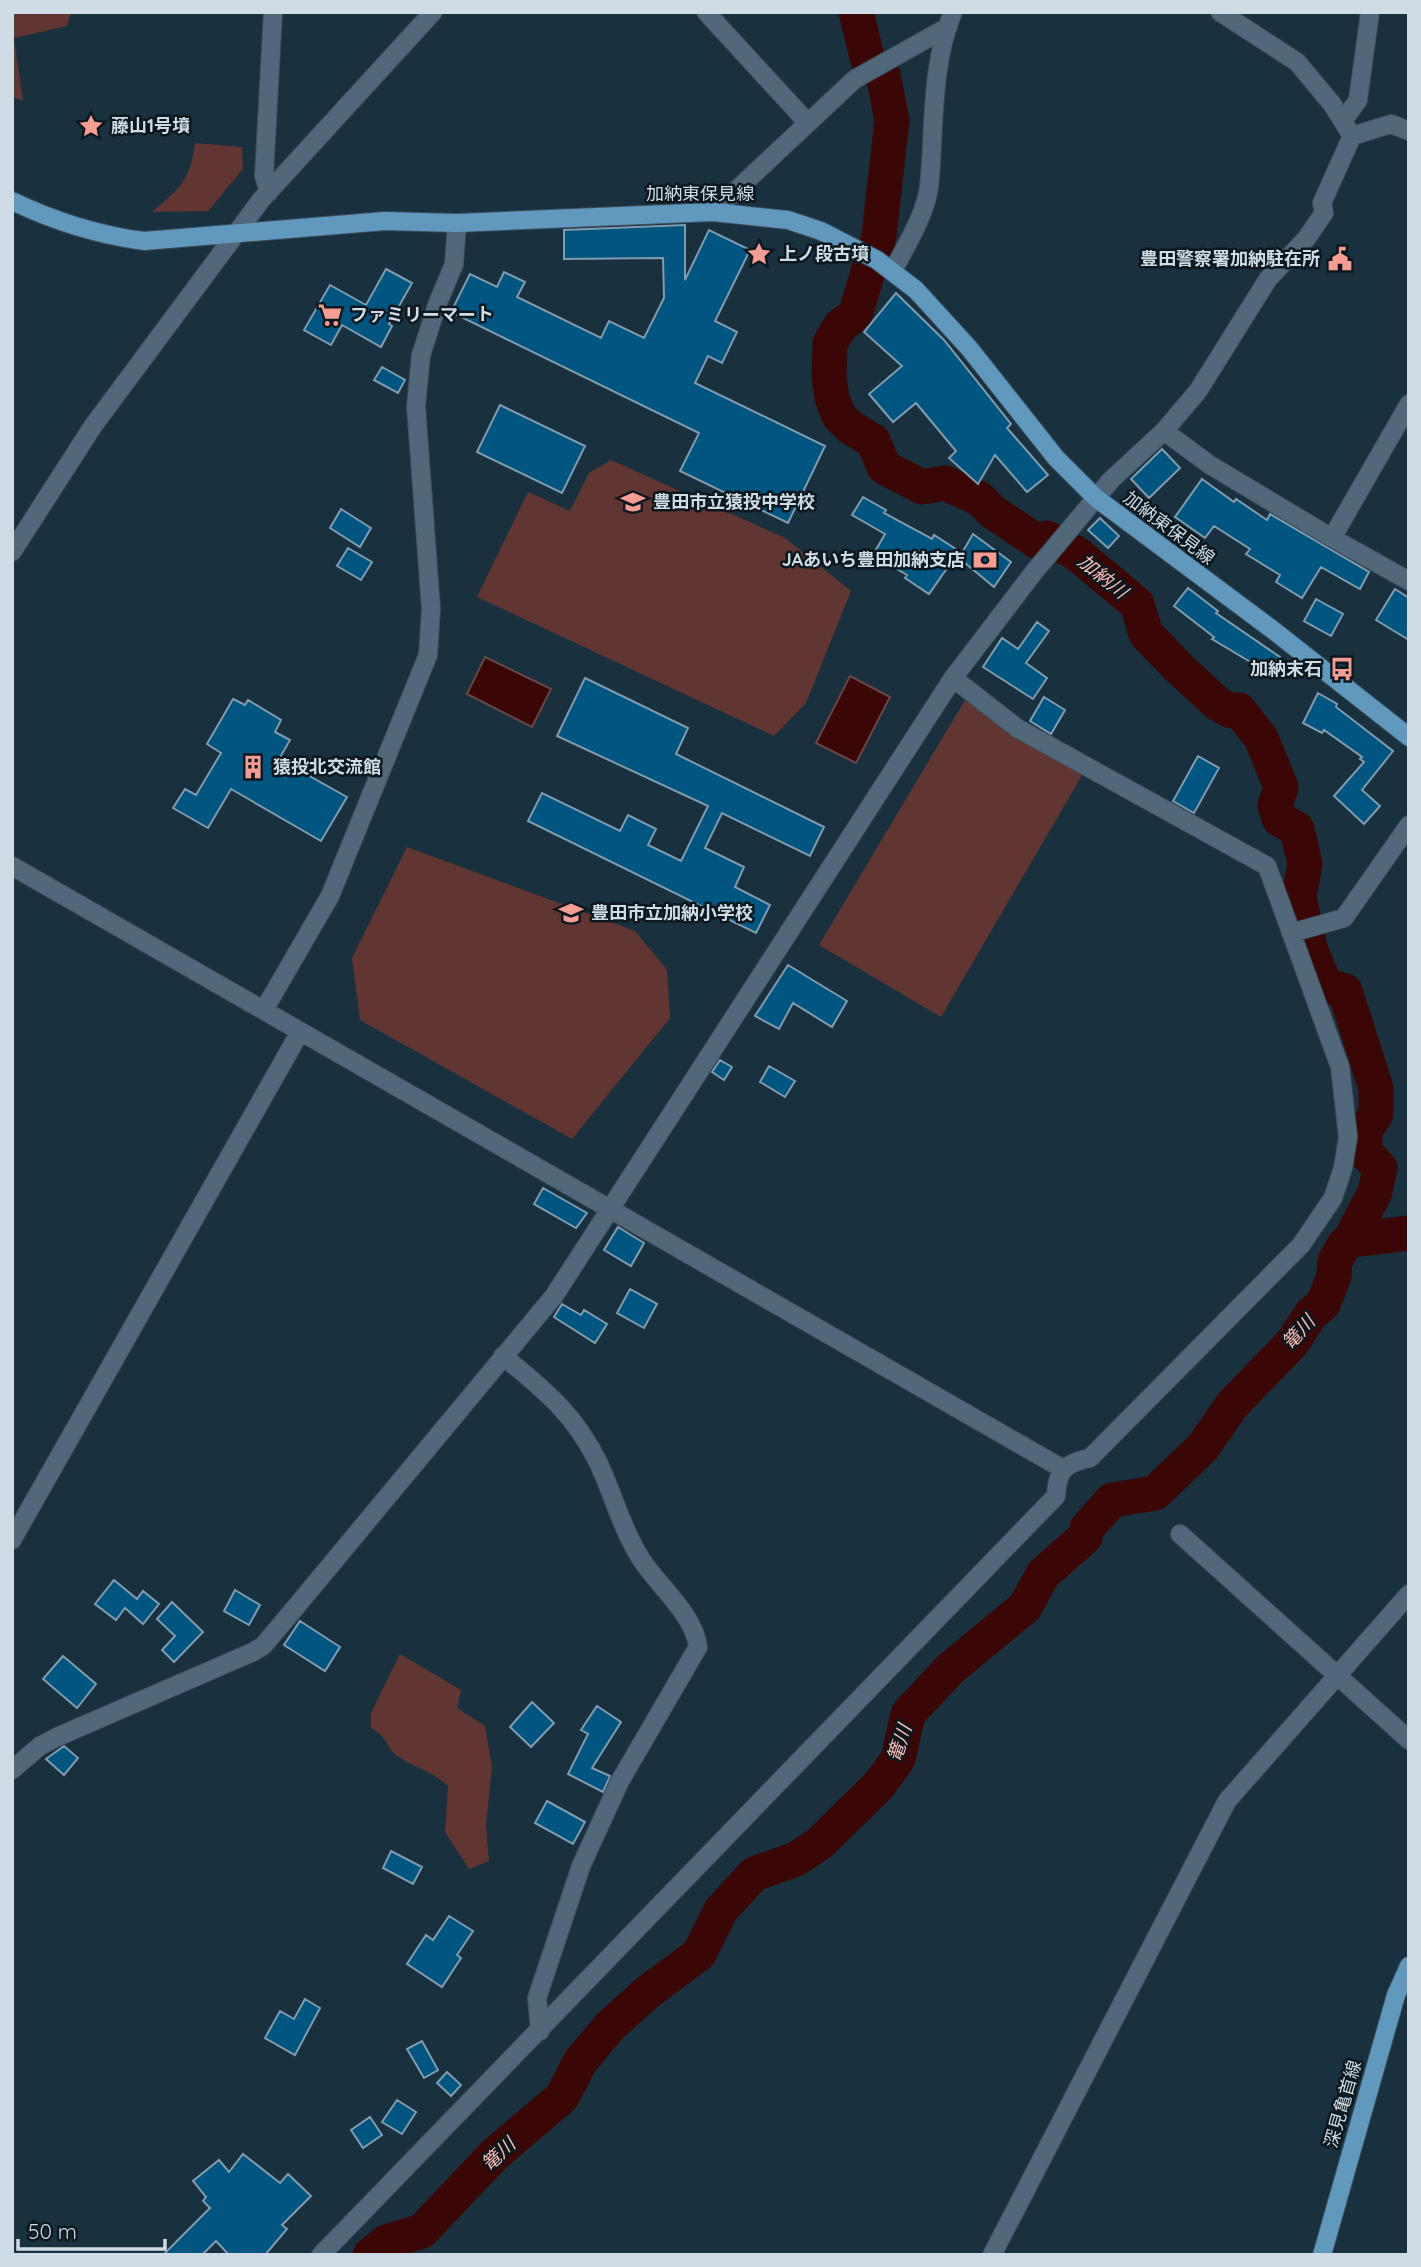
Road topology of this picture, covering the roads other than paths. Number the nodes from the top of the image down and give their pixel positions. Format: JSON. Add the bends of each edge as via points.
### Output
{"nodes":[{"id":1,"x":273,"y":12,"type":"edge"},
{"id":2,"x":433,"y":12,"type":"edge"},
{"id":3,"x":706,"y":12,"type":"edge"},
{"id":4,"x":1220,"y":12,"type":"edge"},
{"id":5,"x":1370,"y":12,"type":"edge"},
{"id":6,"x":951,"y":20,"type":"edge"},
{"id":7,"x":807,"y":122,"type":"junction"},
{"id":8,"x":1347,"y":129,"type":"junction"},
{"id":9,"x":1409,"y":131,"type":"edge"},
{"id":10,"x":269,"y":192,"type":"junction"},
{"id":11,"x":12,"y":201,"type":"edge"},
{"id":12,"x":713,"y":212,"type":"junction"},
{"id":13,"x":457,"y":223,"type":"junction"},
{"id":14,"x":236,"y":233,"type":"junction"},
{"id":15,"x":889,"y":268,"type":"junction"},
{"id":16,"x":1409,"y":404,"type":"edge"},
{"id":17,"x":1164,"y":430,"type":"junction"},
{"id":18,"x":1096,"y":498,"type":"junction"},
{"id":19,"x":1332,"y":538,"type":"junction"},
{"id":20,"x":12,"y":552,"type":"edge"},
{"id":21,"x":1409,"y":581,"type":"edge"},
{"id":22,"x":954,"y":678,"type":"junction"},
{"id":23,"x":1409,"y":737,"type":"edge"},
{"id":24,"x":1409,"y":825,"type":"edge"},
{"id":25,"x":12,"y":866,"type":"edge"},
{"id":26,"x":1295,"y":931,"type":"junction"},
{"id":27,"x":264,"y":1010,"type":"junction"},
{"id":28,"x":300,"y":1032,"type":"junction"},
{"id":29,"x":609,"y":1210,"type":"junction"},
{"id":30,"x":503,"y":1356,"type":"junction"},
{"id":31,"x":1063,"y":1469,"type":"junction"},
{"id":32,"x":1180,"y":1534,"type":"dead end"},
{"id":33,"x":12,"y":1540,"type":"edge"},
{"id":34,"x":1409,"y":1594,"type":"edge"},
{"id":35,"x":1335,"y":1676,"type":"junction"},
{"id":36,"x":1409,"y":1740,"type":"edge"},
{"id":37,"x":12,"y":1770,"type":"edge"},
{"id":38,"x":1409,"y":1966,"type":"edge"},
{"id":39,"x":540,"y":2031,"type":"junction"},
{"id":40,"x":321,"y":2255,"type":"edge"},
{"id":41,"x":992,"y":2255,"type":"edge"},
{"id":42,"x":1322,"y":2255,"type":"edge"}],
"edges":[{"from":1,"to":10,"type":"street","via":[[264,176]]},
{"from":2,"to":10,"type":"street"},
{"from":3,"to":7,"type":"street"},
{"from":4,"to":8,"type":"street","via":[[1297,62]]},
{"from":5,"to":8,"type":"street","via":[[1358,100]]},
{"from":6,"to":7,"type":"street","via":[[864,73]]},
{"from":6,"to":15,"type":"street","via":[[930,125],[929,187],[923,209]]},
{"from":7,"to":12,"type":"street"},
{"from":8,"to":9,"type":"street","via":[[1391,124]]},
{"from":8,"to":17,"type":"street","via":[[1322,203],[1324,213],[1268,279],[1198,391]]},
{"from":10,"to":14,"type":"street"},
{"from":11,"to":14,"type":"main road","name":"加納東保見線","via":[[68,226],[105,236],[144,241]]},
{"from":12,"to":13,"type":"main road","name":"加納東保見線"},
{"from":12,"to":15,"type":"main road","name":"加納東保見線","via":[[788,220],[848,244]]},
{"from":13,"to":14,"type":"main road","name":"加納東保見線","via":[[385,221]]},
{"from":13,"to":27,"type":"street","via":[[454,264],[421,355],[416,406],[431,609],[428,655],[330,896]]},
{"from":14,"to":20,"type":"street","via":[[93,426]]},
{"from":15,"to":18,"type":"main road","name":"加納東保見線","via":[[942,316],[1056,458]]},
{"from":16,"to":19,"type":"street"},
{"from":17,"to":18,"type":"street"},
{"from":17,"to":19,"type":"street","via":[[1205,462]]},
{"from":18,"to":22,"type":"street"},
{"from":18,"to":23,"type":"main road","name":"加納東保見線"},
{"from":19,"to":21,"type":"street"},
{"from":22,"to":26,"type":"street","via":[[1017,728],[1267,866]]},
{"from":22,"to":29,"type":"street"},
{"from":24,"to":26,"type":"street","via":[[1344,918]]},
{"from":25,"to":27,"type":"street"},
{"from":26,"to":31,"type":"street","via":[[1340,1068],[1348,1137],[1333,1198],[1301,1245],[1090,1458],[1071,1461]]},
{"from":27,"to":28,"type":"street"},
{"from":28,"to":29,"type":"street"},
{"from":28,"to":33,"type":"street"},
{"from":29,"to":30,"type":"street","via":[[554,1296]]},
{"from":29,"to":31,"type":"street"},
{"from":30,"to":37,"type":"street","via":[[263,1646],[57,1737]]},
{"from":30,"to":39,"type":"street","via":[[559,1402],[586,1440],[628,1536],[694,1628],[698,1647],[620,1782],[580,1866],[537,1998]]},
{"from":31,"to":39,"type":"street","via":[[1057,1476],[1056,1496]]},
{"from":32,"to":35,"type":"street"},
{"from":34,"to":35,"type":"street"},
{"from":35,"to":36,"type":"street"},
{"from":35,"to":41,"type":"street","via":[[1227,1801]]},
{"from":38,"to":42,"type":"main road","name":"深見亀首線","via":[[1396,1995]]},
{"from":39,"to":40,"type":"street"}]}
